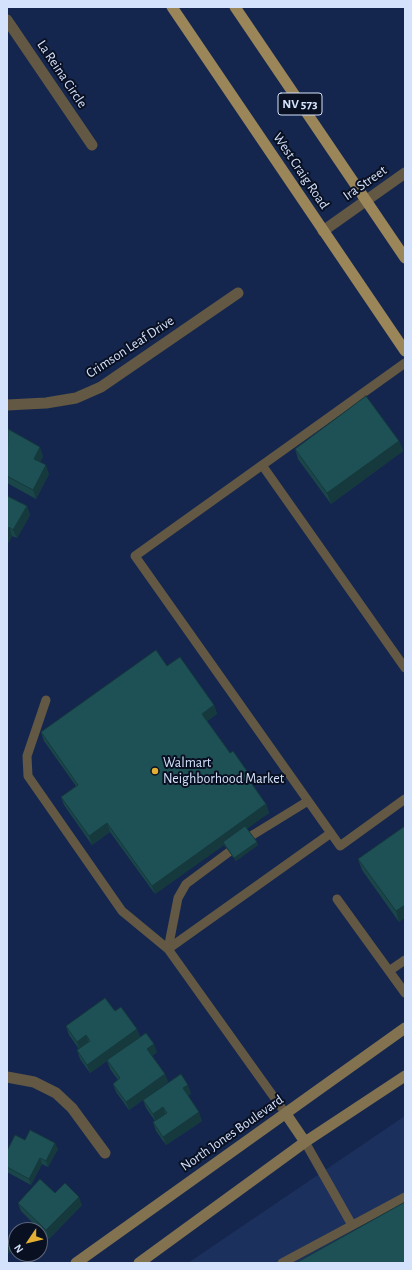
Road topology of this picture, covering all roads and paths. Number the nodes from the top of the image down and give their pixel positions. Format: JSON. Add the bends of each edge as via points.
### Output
{"nodes":[{"id":1,"x":172,"y":7,"type":"edge"},
{"id":2,"x":235,"y":7,"type":"edge"},
{"id":3,"x":7,"y":20,"type":"edge"},
{"id":4,"x":92,"y":145,"type":"dead end"},
{"id":5,"x":405,"y":173,"type":"edge"},
{"id":6,"x":366,"y":201,"type":"junction"},
{"id":7,"x":323,"y":231,"type":"junction"},
{"id":8,"x":405,"y":258,"type":"edge"},
{"id":9,"x":238,"y":293,"type":"dead end"},
{"id":10,"x":405,"y":351,"type":"edge"},
{"id":11,"x":405,"y":363,"type":"edge"},
{"id":12,"x":7,"y":405,"type":"edge"},
{"id":13,"x":262,"y":465,"type":"junction"},
{"id":14,"x":405,"y":668,"type":"edge"},
{"id":15,"x":46,"y":700,"type":"dead end"},
{"id":16,"x":405,"y":800,"type":"edge"},
{"id":17,"x":308,"y":801,"type":"junction"},
{"id":18,"x":331,"y":833,"type":"junction"},
{"id":19,"x":251,"y":836,"type":"edge"},
{"id":20,"x":229,"y":852,"type":"edge"},
{"id":21,"x":337,"y":899,"type":"dead end"},
{"id":22,"x":168,"y":950,"type":"junction"},
{"id":23,"x":405,"y":960,"type":"edge"},
{"id":24,"x":389,"y":971,"type":"junction"},
{"id":25,"x":405,"y":993,"type":"edge"},
{"id":26,"x":405,"y":1028,"type":"edge"},
{"id":27,"x":405,"y":1076,"type":"edge"},
{"id":28,"x":7,"y":1077,"type":"edge"},
{"id":29,"x":286,"y":1114,"type":"junction"},
{"id":30,"x":305,"y":1142,"type":"junction"},
{"id":31,"x":105,"y":1153,"type":"dead end"},
{"id":32,"x":405,"y":1197,"type":"edge"},
{"id":33,"x":352,"y":1225,"type":"junction"},
{"id":34,"x":76,"y":1263,"type":"edge"},
{"id":35,"x":139,"y":1263,"type":"edge"},
{"id":36,"x":282,"y":1263,"type":"edge"}],
"edges":[{"from":1,"to":7,"type":"main road","name":"West Craig Road"},
{"from":2,"to":6,"type":"main road","number":"NV 573"},
{"from":3,"to":4,"type":"street","name":"La Reina Circle"},
{"from":5,"to":6,"type":"street","name":"Ira Street"},
{"from":6,"to":7,"type":"street","name":"Ira Street"},
{"from":6,"to":8,"type":"main road","number":"NV 573"},
{"from":7,"to":10,"type":"main road","name":"West Craig Road"},
{"from":9,"to":12,"type":"street","name":"Crimson Leaf Drive","via":[[101,386],[76,398]]},
{"from":11,"to":13,"type":"lane"},
{"from":13,"to":14,"type":"lane"},
{"from":13,"to":17,"type":"lane","via":[[135,556]]},
{"from":15,"to":22,"type":"lane","via":[[27,756],[28,776],[122,912]]},
{"from":16,"to":18,"type":"lane","via":[[340,846]]},
{"from":17,"to":18,"type":"lane"},
{"from":17,"to":19,"type":"lane"},
{"from":18,"to":22,"type":"lane"},
{"from":20,"to":22,"type":"lane","via":[[186,884],[178,898]]},
{"from":21,"to":24,"type":"lane"},
{"from":22,"to":29,"type":"lane"},
{"from":23,"to":24,"type":"lane"},
{"from":24,"to":25,"type":"lane"},
{"from":26,"to":29,"type":"main road","name":"North Jones Boulevard"},
{"from":27,"to":30,"type":"main road"},
{"from":28,"to":31,"type":"street","via":[[34,1082],[56,1093],[72,1108]]},
{"from":29,"to":30,"type":"main road"},
{"from":29,"to":34,"type":"main road","name":"North Jones Boulevard"},
{"from":30,"to":33,"type":"lane"},
{"from":30,"to":35,"type":"main road"},
{"from":32,"to":33,"type":"lane"},
{"from":33,"to":36,"type":"lane"}]}
